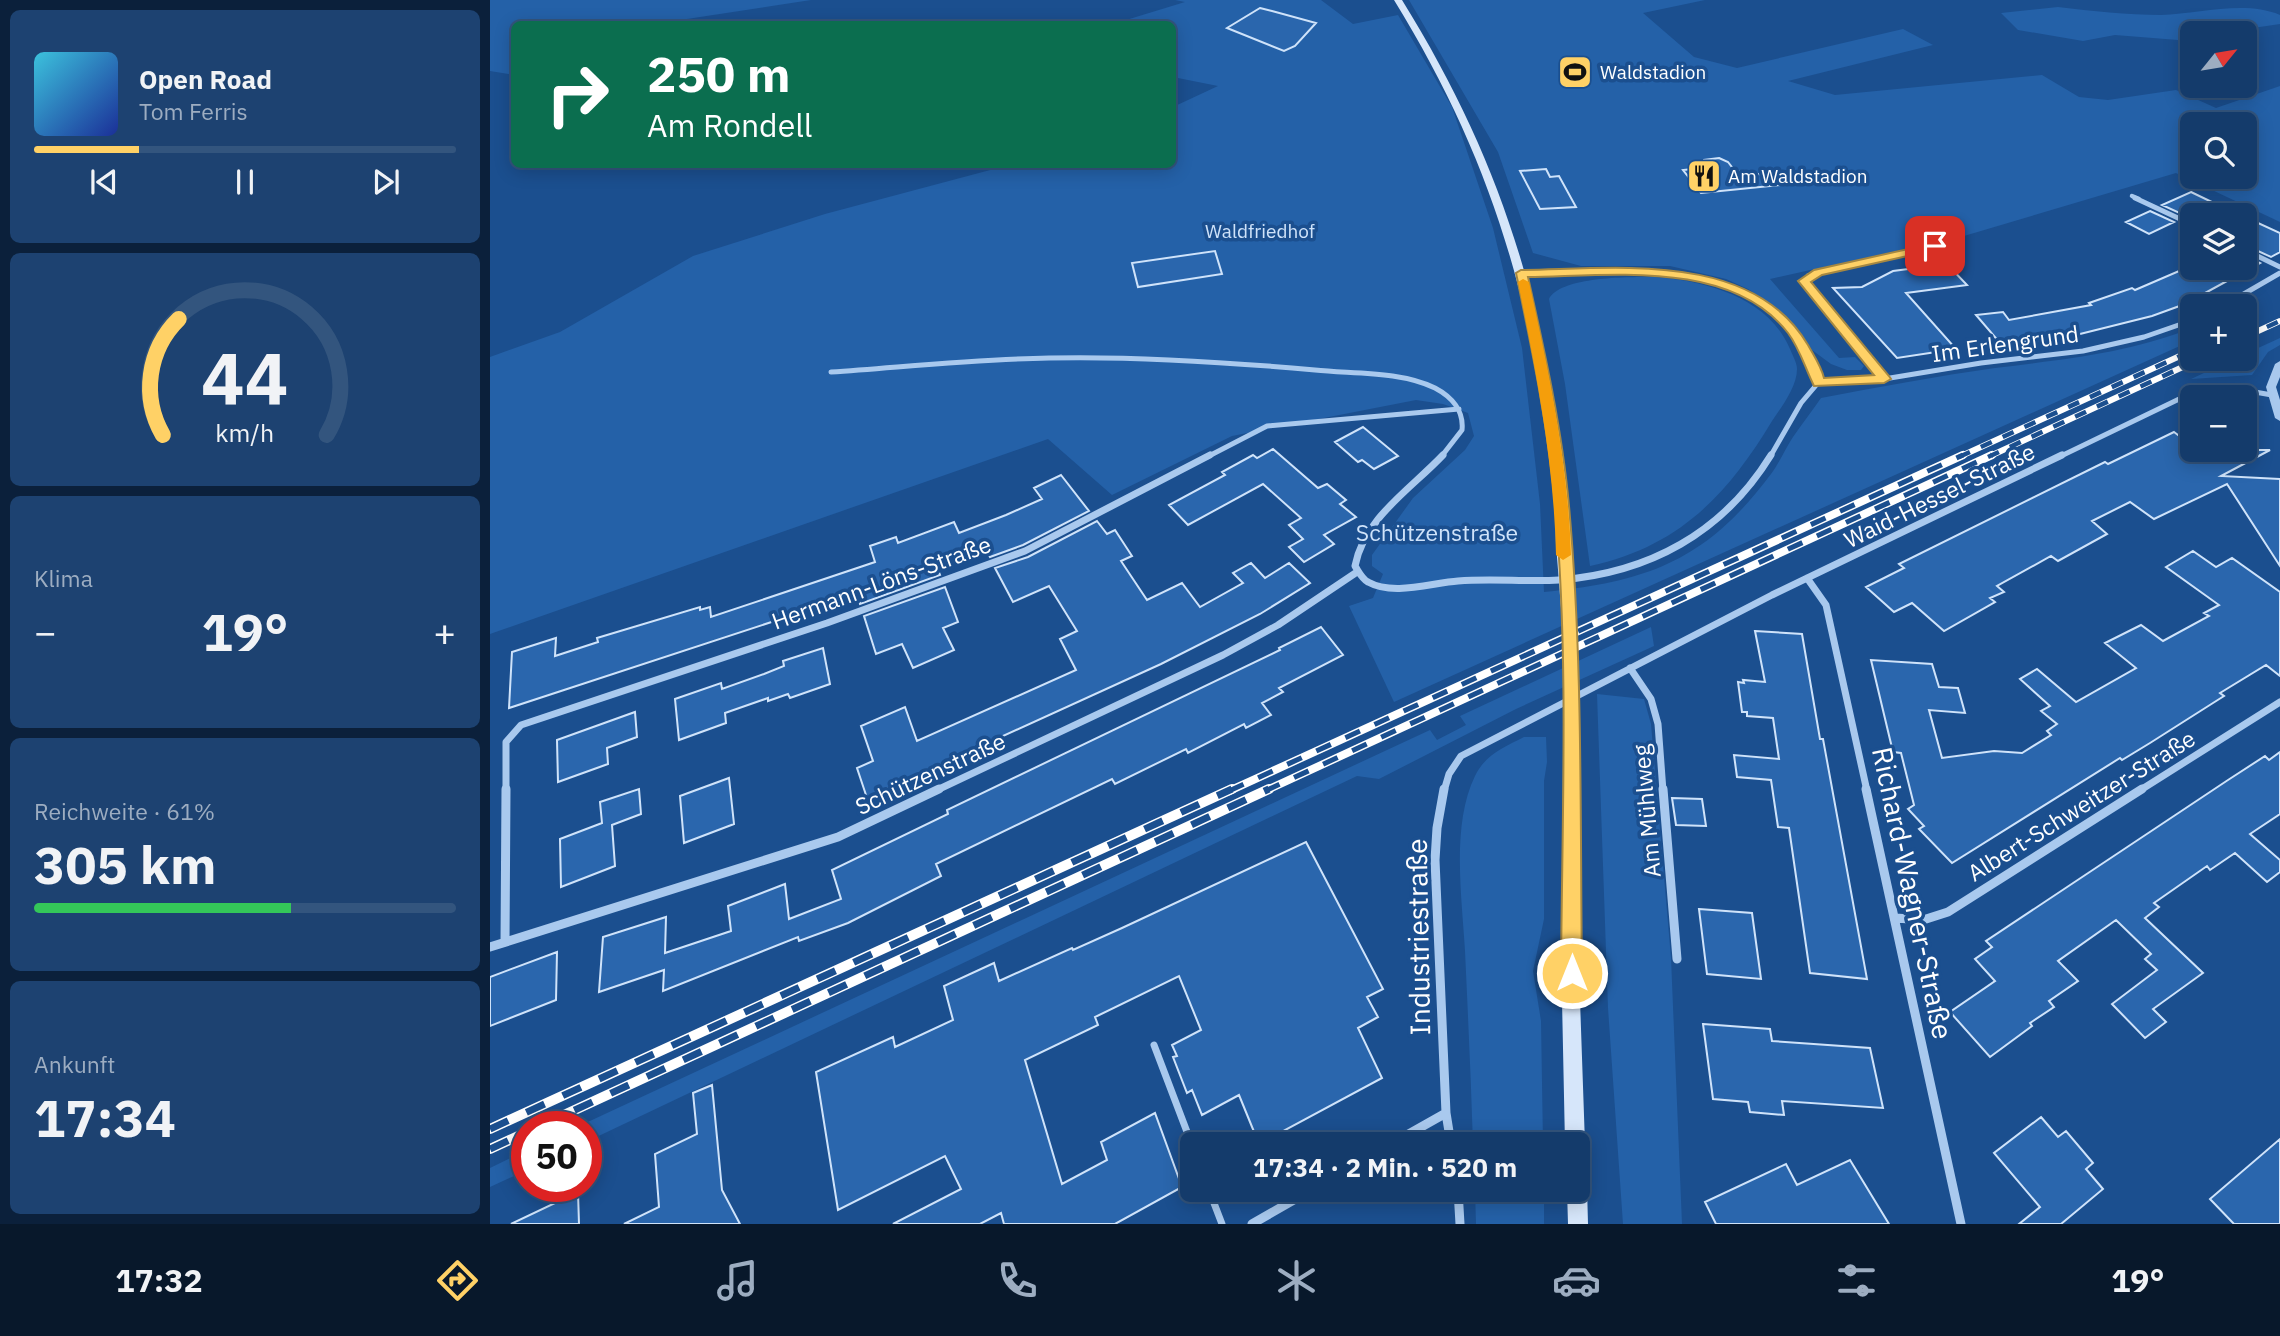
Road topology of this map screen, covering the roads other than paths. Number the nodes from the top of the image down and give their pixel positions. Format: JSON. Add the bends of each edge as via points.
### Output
{"nodes":[{"id":1,"x":1398,"y":0,"type":"edge"},
{"id":2,"x":2132,"y":195,"type":"dead end"},
{"id":3,"x":2180,"y":219,"type":"edge"},
{"id":4,"x":1935,"y":246,"type":"dead end"},
{"id":5,"x":2257,"y":256,"type":"edge"},
{"id":6,"x":2280,"y":267,"type":"edge"},
{"id":7,"x":1521,"y":273,"type":"junction"},
{"id":8,"x":2280,"y":273,"type":"edge"},
{"id":9,"x":2244,"y":294,"type":"edge"},
{"id":10,"x":2180,"y":325,"type":"edge"},
{"id":11,"x":2280,"y":364,"type":"edge"},
{"id":12,"x":831,"y":372,"type":"dead end"},
{"id":13,"x":1884,"y":379,"type":"junction"},
{"id":14,"x":1818,"y":383,"type":"junction"},
{"id":15,"x":2272,"y":395,"type":"junction"},
{"id":16,"x":1459,"y":409,"type":"junction"},
{"id":17,"x":2280,"y":418,"type":"edge"},
{"id":18,"x":1357,"y":572,"type":"junction"},
{"id":19,"x":1807,"y":578,"type":"junction"},
{"id":20,"x":1630,"y":668,"type":"junction"},
{"id":21,"x":2280,"y":702,"type":"edge"},
{"id":22,"x":1896,"y":918,"type":"junction"},
{"id":23,"x":505,"y":943,"type":"junction"},
{"id":24,"x":490,"y":947,"type":"edge"},
{"id":25,"x":1677,"y":959,"type":"dead end"},
{"id":26,"x":1154,"y":1045,"type":"dead end"},
{"id":27,"x":1446,"y":1113,"type":"junction"},
{"id":28,"x":1187,"y":1132,"type":"edge"},
{"id":29,"x":1412,"y":1132,"type":"edge"},
{"id":30,"x":1449,"y":1132,"type":"edge"},
{"id":31,"x":1575,"y":1132,"type":"edge"},
{"id":32,"x":1214,"y":1202,"type":"edge"},
{"id":33,"x":1290,"y":1202,"type":"edge"},
{"id":34,"x":1459,"y":1202,"type":"edge"},
{"id":35,"x":1577,"y":1202,"type":"edge"},
{"id":36,"x":1222,"y":1224,"type":"edge"},
{"id":37,"x":1252,"y":1224,"type":"edge"},
{"id":38,"x":1460,"y":1224,"type":"edge"},
{"id":39,"x":1578,"y":1224,"type":"edge"},
{"id":40,"x":1961,"y":1224,"type":"edge"}],
"edges":[{"from":1,"to":7,"type":"main road","via":[[1440,68],[1479,148]]},
{"from":2,"to":3,"type":"street"},
{"from":4,"to":13,"type":"street","via":[[1818,273],[1804,281]]},
{"from":5,"to":6,"type":"street"},
{"from":7,"to":14,"type":"street","via":[[1665,272],[1725,285],[1760,302],[1784,321],[1815,368]]},
{"from":7,"to":31,"type":"main road","bridge":true,"via":[[1546,386],[1562,504],[1571,646]]},
{"from":8,"to":9,"type":"street"},
{"from":10,"to":13,"type":"street","name":"Im Erlengrund","via":[[2084,351]]},
{"from":11,"to":15,"type":"street"},
{"from":12,"to":16,"type":"street","via":[[1007,359],[1197,361],[1419,383],[1442,392]]},
{"from":13,"to":14,"type":"street","name":"Im Erlengrund"},
{"from":14,"to":18,"type":"street","via":[[1804,395],[1764,467],[1739,496],[1711,524],[1657,560],[1610,576],[1564,582],[1460,580],[1387,588],[1365,581]]},
{"from":15,"to":17,"type":"street"},
{"from":15,"to":19,"type":"street","name":"Waid-Hessel-Straße","via":[[2220,386],[2203,388]]},
{"from":16,"to":18,"type":"street","via":[[1463,426],[1459,438],[1403,491],[1369,533],[1355,557]]},
{"from":16,"to":23,"type":"street","name":"Hermann-Löns-Straße","via":[[1267,426],[1026,551],[521,725],[506,742]]},
{"from":18,"to":23,"type":"street","name":"Schützenstraße","via":[[1223,655],[838,837]]},
{"from":19,"to":20,"type":"street","name":"Waid-Hessel-Straße"},
{"from":19,"to":22,"type":"street","name":"Richard-Wagner-Straße","via":[[1826,605]]},
{"from":20,"to":25,"type":"street","name":"Am Mühlweg","via":[[1651,699],[1658,724]]},
{"from":20,"to":27,"type":"street","name":"Industriestraße","via":[[1471,750],[1449,773],[1435,861]]},
{"from":21,"to":22,"type":"street","name":"Albert-Schweitzer-Straße","via":[[1948,912],[1923,920]]},
{"from":22,"to":40,"type":"street","name":"Richard-Wagner-Straße"},
{"from":23,"to":24,"type":"street","name":"Schützenstraße"},
{"from":26,"to":28,"type":"lane"},
{"from":27,"to":29,"type":"street"},
{"from":27,"to":30,"type":"street","name":"Industriestraße"},
{"from":32,"to":36,"type":"lane"},
{"from":33,"to":37,"type":"street"},
{"from":34,"to":38,"type":"street"},
{"from":35,"to":39,"type":"main road"}]}
